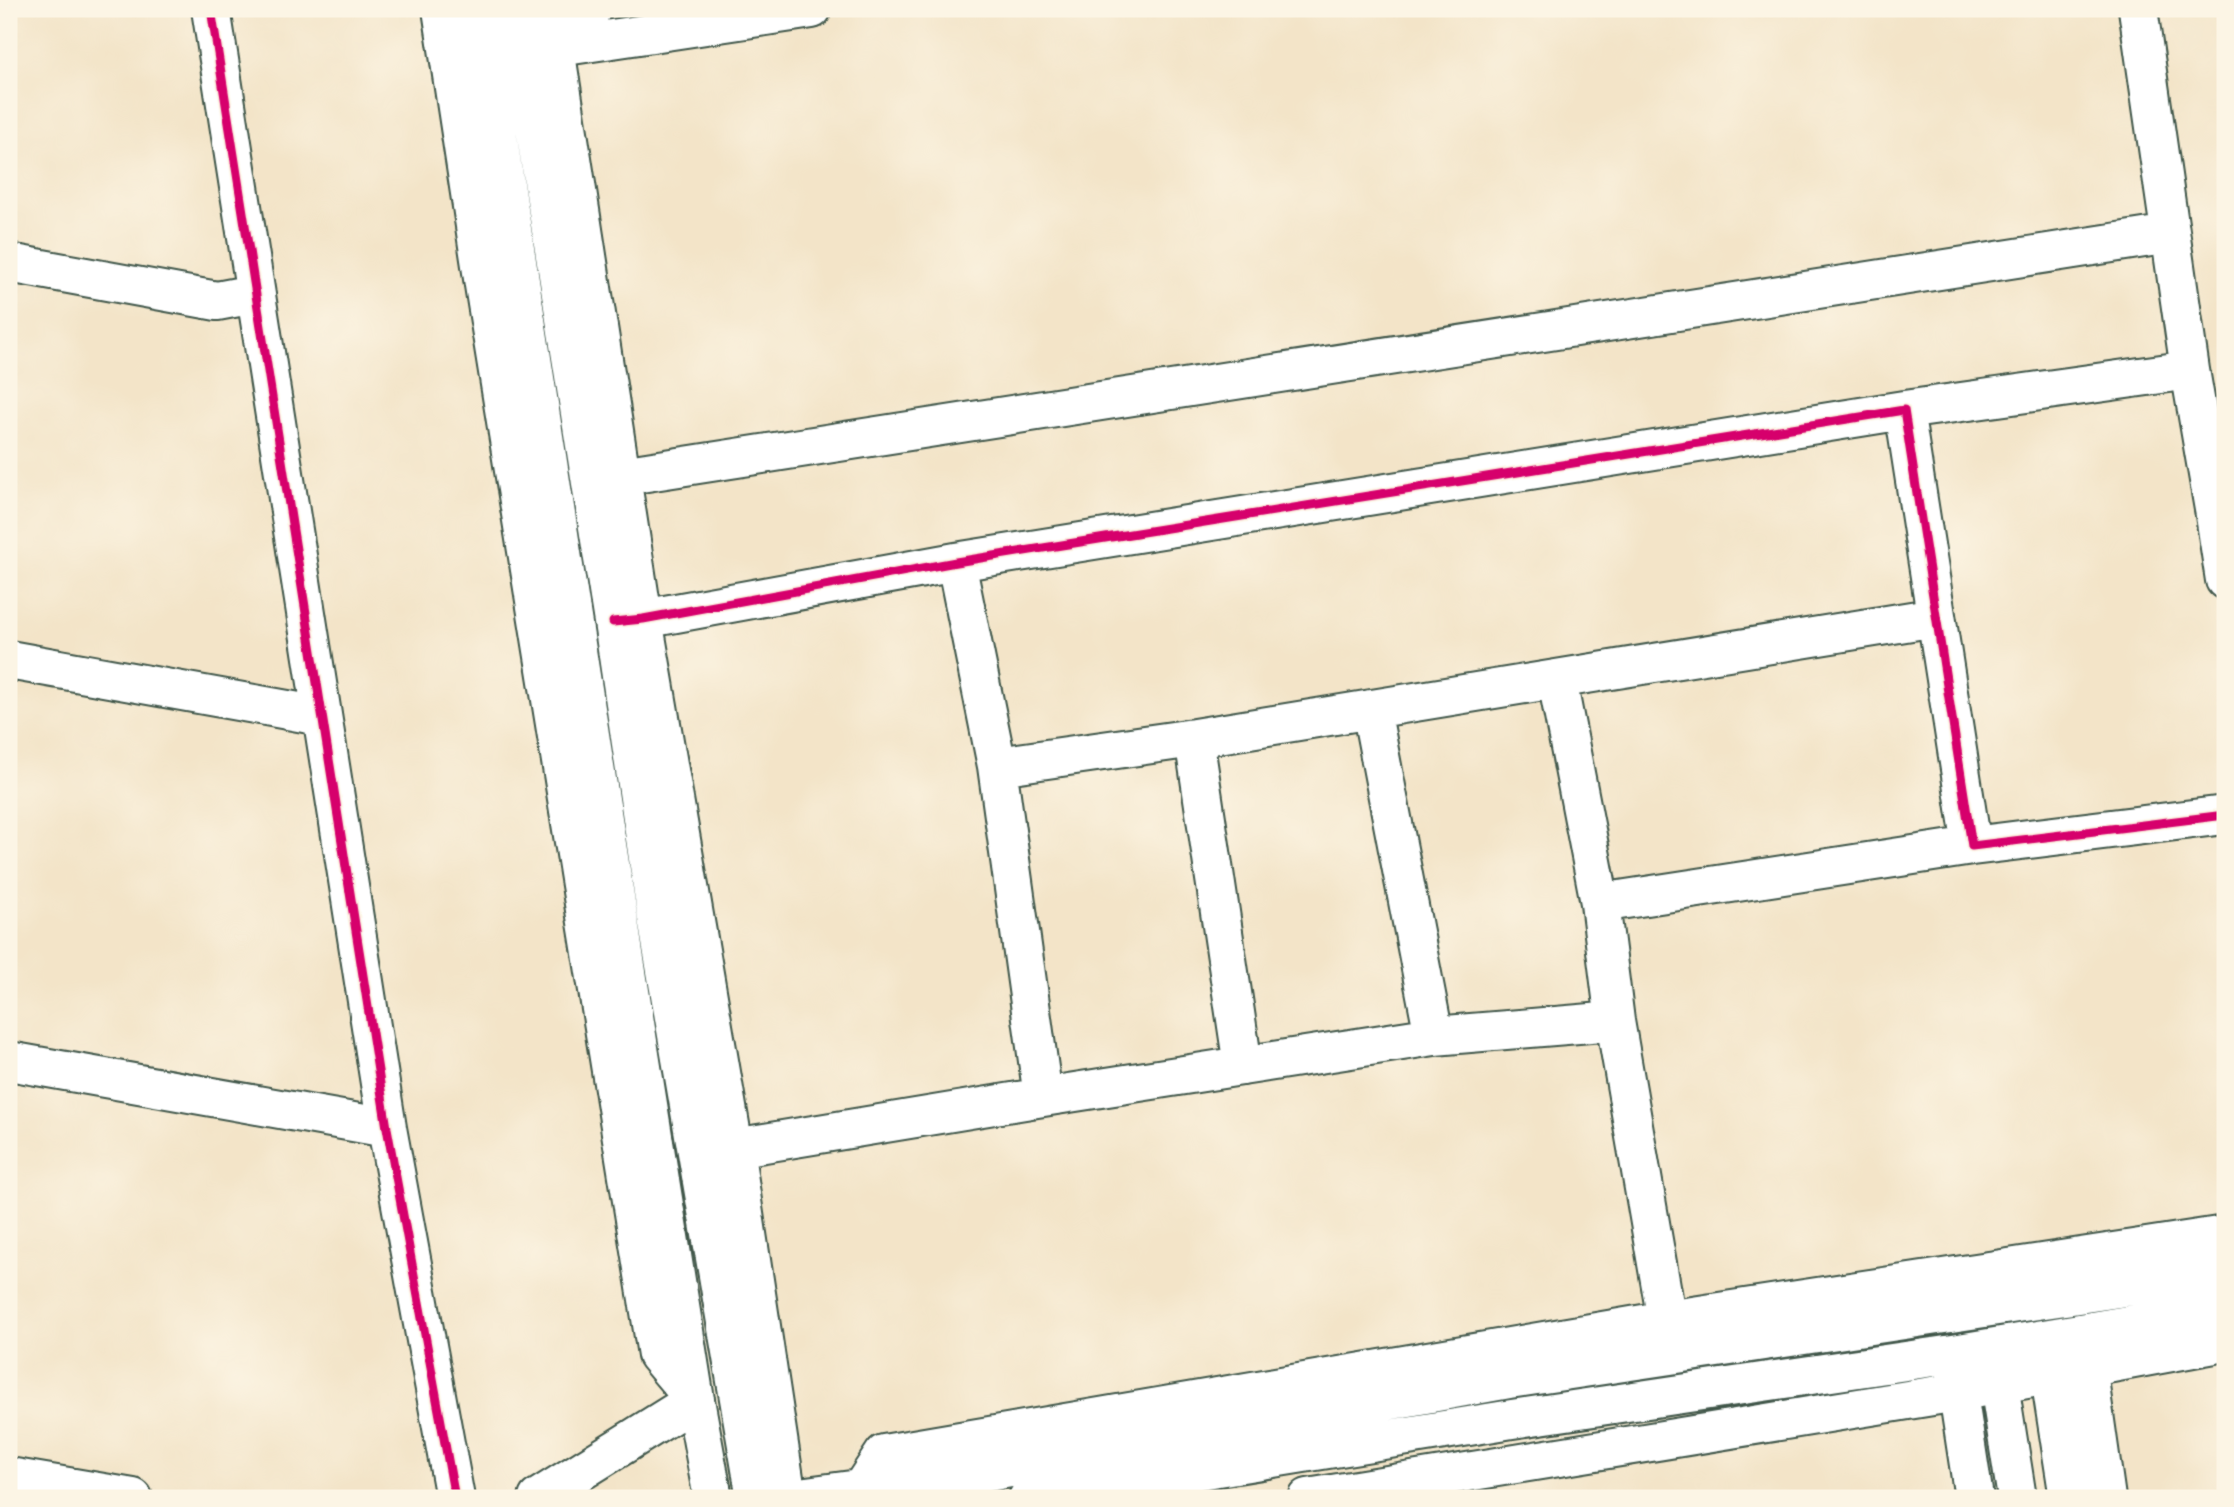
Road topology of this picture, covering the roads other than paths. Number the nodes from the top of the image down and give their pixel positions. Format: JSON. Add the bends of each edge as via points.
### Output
{"nodes":[{"id":1,"x":211,"y":9,"type":"edge"},
{"id":2,"x":442,"y":9,"type":"edge"},
{"id":3,"x":478,"y":9,"type":"edge"},
{"id":4,"x":592,"y":9,"type":"edge"},
{"id":5,"x":811,"y":9,"type":"edge"},
{"id":6,"x":2138,"y":9,"type":"edge"},
{"id":7,"x":535,"y":25,"type":"edge"},
{"id":8,"x":2170,"y":234,"type":"junction"},
{"id":9,"x":9,"y":263,"type":"edge"},
{"id":10,"x":501,"y":280,"type":"junction"},
{"id":11,"x":254,"y":294,"type":"junction"},
{"id":12,"x":2190,"y":370,"type":"junction"},
{"id":13,"x":1903,"y":410,"type":"junction"},
{"id":14,"x":621,"y":477,"type":"junction"},
{"id":15,"x":2220,"y":514,"type":"edge"},
{"id":16,"x":956,"y":562,"type":"junction"},
{"id":17,"x":2225,"y":580,"type":"edge"},
{"id":18,"x":1936,"y":617,"type":"junction"},
{"id":19,"x":628,"y":620,"type":"junction"},
{"id":20,"x":9,"y":660,"type":"edge"},
{"id":21,"x":1557,"y":680,"type":"junction"},
{"id":22,"x":1371,"y":709,"type":"junction"},
{"id":23,"x":321,"y":716,"type":"junction"},
{"id":24,"x":1194,"y":738,"type":"junction"},
{"id":25,"x":997,"y":766,"type":"junction"},
{"id":26,"x":2225,"y":815,"type":"edge"},
{"id":27,"x":1972,"y":846,"type":"junction"},
{"id":28,"x":1600,"y":903,"type":"junction"},
{"id":29,"x":656,"y":912,"type":"junction"},
{"id":30,"x":618,"y":916,"type":"junction"},
{"id":31,"x":1615,"y":1021,"type":"junction"},
{"id":32,"x":1434,"y":1036,"type":"junction"},
{"id":33,"x":9,"y":1061,"type":"edge"},
{"id":34,"x":1243,"y":1066,"type":"junction"},
{"id":35,"x":1043,"y":1097,"type":"junction"},
{"id":36,"x":387,"y":1128,"type":"junction"},
{"id":37,"x":734,"y":1148,"type":"junction"},
{"id":38,"x":2225,"y":1235,"type":"edge"},
{"id":39,"x":2225,"y":1272,"type":"edge"},
{"id":40,"x":2225,"y":1308,"type":"edge"},
{"id":41,"x":1670,"y":1337,"type":"junction"},
{"id":42,"x":2045,"y":1338,"type":"junction"},
{"id":43,"x":2225,"y":1342,"type":"edge"},
{"id":44,"x":1993,"y":1347,"type":"junction"},
{"id":45,"x":2085,"y":1350,"type":"junction"},
{"id":46,"x":1953,"y":1354,"type":"junction"},
{"id":47,"x":2050,"y":1375,"type":"junction"},
{"id":48,"x":1509,"y":1379,"type":"junction"},
{"id":49,"x":1999,"y":1384,"type":"junction"},
{"id":50,"x":1957,"y":1392,"type":"junction"},
{"id":51,"x":695,"y":1399,"type":"junction"},
{"id":52,"x":1512,"y":1419,"type":"junction"},
{"id":53,"x":9,"y":1477,"type":"edge"},
{"id":54,"x":861,"y":1489,"type":"junction"},
{"id":55,"x":134,"y":1498,"type":"edge"},
{"id":56,"x":455,"y":1498,"type":"edge"},
{"id":57,"x":538,"y":1498,"type":"edge"},
{"id":58,"x":713,"y":1498,"type":"edge"},
{"id":59,"x":756,"y":1498,"type":"edge"},
{"id":60,"x":789,"y":1498,"type":"edge"},
{"id":61,"x":1028,"y":1498,"type":"edge"},
{"id":62,"x":1308,"y":1498,"type":"edge"},
{"id":63,"x":1974,"y":1498,"type":"edge"},
{"id":64,"x":2017,"y":1498,"type":"edge"},
{"id":65,"x":2069,"y":1498,"type":"edge"},
{"id":66,"x":2106,"y":1498,"type":"edge"}],
"edges":[{"from":1,"to":11,"type":"street"},
{"from":2,"to":10,"type":"street"},
{"from":3,"to":10,"type":"street"},
{"from":4,"to":7,"type":"street"},
{"from":5,"to":7,"type":"street"},
{"from":6,"to":8,"type":"street"},
{"from":7,"to":14,"type":"street"},
{"from":7,"to":19,"type":"street"},
{"from":8,"to":12,"type":"street"},
{"from":8,"to":14,"type":"street"},
{"from":9,"to":11,"type":"street","via":[[217,301]]},
{"from":10,"to":30,"type":"street"},
{"from":10,"to":51,"type":"street","via":[[657,1355]]},
{"from":11,"to":23,"type":"street"},
{"from":12,"to":13,"type":"street"},
{"from":12,"to":15,"type":"street"},
{"from":13,"to":16,"type":"street"},
{"from":13,"to":18,"type":"street"},
{"from":14,"to":19,"type":"street"},
{"from":15,"to":17,"type":"street"},
{"from":16,"to":19,"type":"street"},
{"from":16,"to":25,"type":"street"},
{"from":18,"to":21,"type":"street"},
{"from":18,"to":27,"type":"street"},
{"from":19,"to":29,"type":"street"},
{"from":19,"to":37,"type":"street"},
{"from":20,"to":23,"type":"street"},
{"from":21,"to":22,"type":"street"},
{"from":21,"to":28,"type":"street"},
{"from":22,"to":24,"type":"street"},
{"from":22,"to":32,"type":"street"},
{"from":23,"to":36,"type":"street"},
{"from":24,"to":25,"type":"street"},
{"from":24,"to":34,"type":"street"},
{"from":25,"to":35,"type":"street"},
{"from":26,"to":27,"type":"street"},
{"from":27,"to":28,"type":"street"},
{"from":28,"to":31,"type":"street"},
{"from":29,"to":30,"type":"street"},
{"from":29,"to":59,"type":"street"},
{"from":30,"to":51,"type":"street"},
{"from":31,"to":32,"type":"street"},
{"from":31,"to":41,"type":"street"},
{"from":32,"to":34,"type":"street"},
{"from":33,"to":36,"type":"street"},
{"from":34,"to":35,"type":"street"},
{"from":35,"to":37,"type":"street"},
{"from":36,"to":56,"type":"street"},
{"from":37,"to":60,"type":"street"},
{"from":38,"to":41,"type":"street"},
{"from":39,"to":41,"type":"street"},
{"from":40,"to":45,"type":"street"},
{"from":41,"to":48,"type":"street"},
{"from":41,"to":54,"type":"street","via":[[884,1454]]},
{"from":42,"to":44,"type":"street"},
{"from":42,"to":45,"type":"street"},
{"from":42,"to":47,"type":"street"},
{"from":43,"to":45,"type":"street"},
{"from":44,"to":46,"type":"street"},
{"from":44,"to":49,"type":"street"},
{"from":45,"to":47,"type":"street"},
{"from":45,"to":66,"type":"street"},
{"from":46,"to":50,"type":"street"},
{"from":46,"to":52,"type":"street"},
{"from":47,"to":49,"type":"street"},
{"from":47,"to":65,"type":"street"},
{"from":48,"to":52,"type":"street"},
{"from":48,"to":54,"type":"street","via":[[988,1472]]},
{"from":49,"to":50,"type":"street"},
{"from":49,"to":64,"type":"street"},
{"from":50,"to":62,"type":"street"},
{"from":50,"to":63,"type":"street"},
{"from":51,"to":57,"type":"street"},
{"from":51,"to":58,"type":"street"},
{"from":52,"to":61,"type":"street"},
{"from":53,"to":55,"type":"street"},
{"from":54,"to":60,"type":"street"}]}
